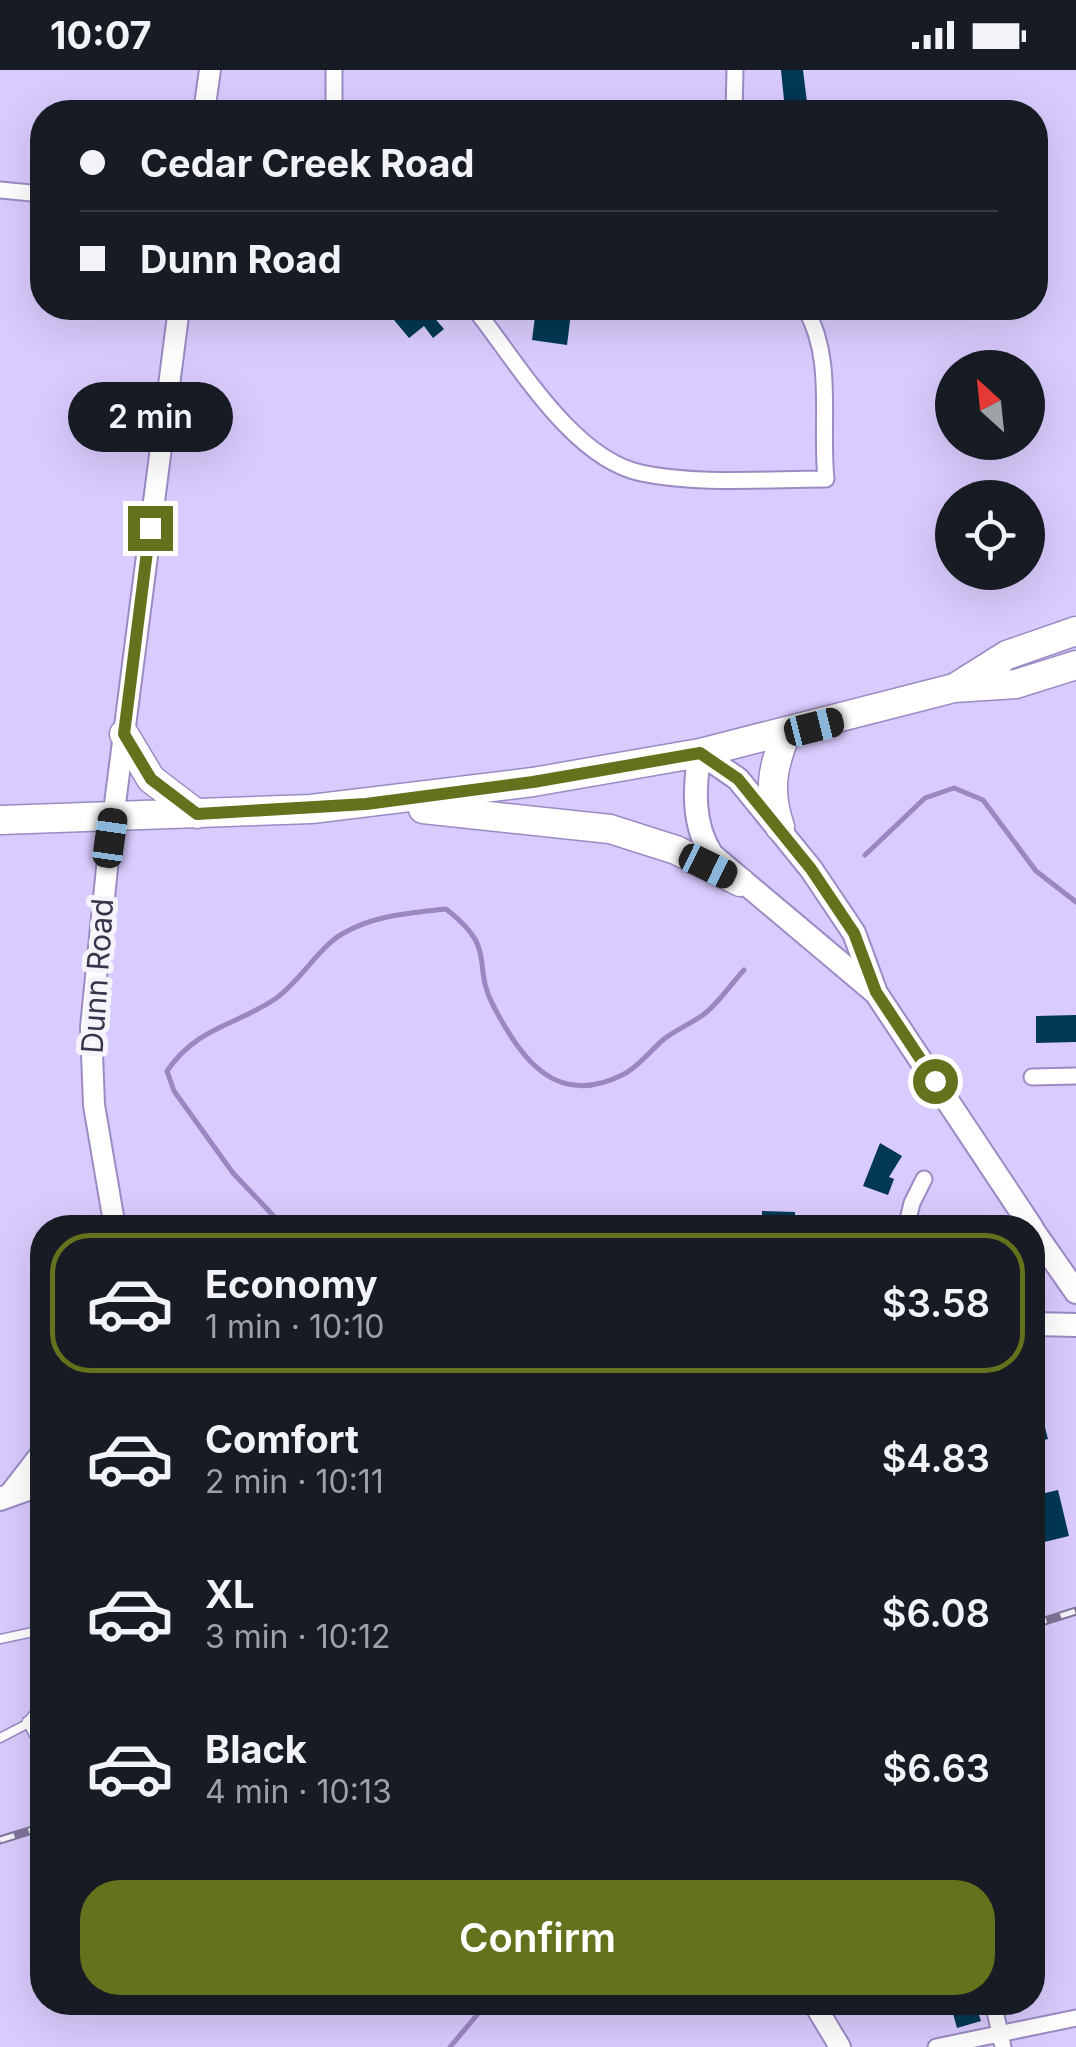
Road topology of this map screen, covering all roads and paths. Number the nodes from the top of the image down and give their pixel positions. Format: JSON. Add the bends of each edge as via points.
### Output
{"nodes":[{"id":1,"x":210,"y":70,"type":"edge"},
{"id":2,"x":334,"y":70,"type":"edge"},
{"id":3,"x":735,"y":70,"type":"edge"},
{"id":4,"x":206,"y":100,"type":"edge"},
{"id":5,"x":334,"y":100,"type":"edge"},
{"id":6,"x":734,"y":100,"type":"edge"},
{"id":7,"x":0,"y":190,"type":"edge"},
{"id":8,"x":30,"y":193,"type":"edge"},
{"id":9,"x":177,"y":320,"type":"edge"},
{"id":10,"x":486,"y":320,"type":"edge"},
{"id":11,"x":812,"y":320,"type":"edge"},
{"id":12,"x":1076,"y":631,"type":"edge"},
{"id":13,"x":1076,"y":664,"type":"edge"},
{"id":14,"x":954,"y":688,"type":"junction"},
{"id":15,"x":124,"y":734,"type":"junction"},
{"id":16,"x":786,"y":734,"type":"junction"},
{"id":17,"x":700,"y":753,"type":"junction"},
{"id":18,"x":366,"y":804,"type":"junction"},
{"id":19,"x":197,"y":814,"type":"junction"},
{"id":20,"x":113,"y":817,"type":"junction"},
{"id":21,"x":0,"y":820,"type":"edge"},
{"id":22,"x":780,"y":827,"type":"junction"},
{"id":23,"x":740,"y":882,"type":"junction"},
{"id":24,"x":876,"y":992,"type":"junction"},
{"id":25,"x":1076,"y":1076,"type":"edge"},
{"id":26,"x":1032,"y":1078,"type":"dead end"},
{"id":27,"x":924,"y":1179,"type":"dead end"},
{"id":28,"x":112,"y":1215,"type":"edge"},
{"id":29,"x":909,"y":1215,"type":"edge"},
{"id":30,"x":1023,"y":1215,"type":"edge"},
{"id":31,"x":1045,"y":1247,"type":"edge"},
{"id":32,"x":1076,"y":1292,"type":"edge"},
{"id":33,"x":1045,"y":1324,"type":"edge"},
{"id":34,"x":1076,"y":1325,"type":"edge"},
{"id":35,"x":30,"y":1467,"type":"edge"},
{"id":36,"x":30,"y":1488,"type":"edge"},
{"id":37,"x":4,"y":1498,"type":"edge"},
{"id":38,"x":30,"y":1633,"type":"edge"},
{"id":39,"x":0,"y":1639,"type":"edge"},
{"id":40,"x":30,"y":1719,"type":"edge"},
{"id":41,"x":28,"y":1722,"type":"junction"},
{"id":42,"x":30,"y":1726,"type":"edge"},
{"id":43,"x":0,"y":1738,"type":"edge"},
{"id":44,"x":821,"y":2015,"type":"edge"},
{"id":45,"x":996,"y":2015,"type":"edge"},
{"id":46,"x":1076,"y":2018,"type":"edge"},
{"id":47,"x":1001,"y":2040,"type":"edge"},
{"id":48,"x":840,"y":2047,"type":"edge"},
{"id":49,"x":936,"y":2047,"type":"edge"}],
"edges":[{"from":1,"to":4,"type":"main road"},
{"from":2,"to":5,"type":"street"},
{"from":3,"to":6,"type":"street"},
{"from":7,"to":8,"type":"street"},
{"from":9,"to":15,"type":"main road","name":"Dunn Road"},
{"from":10,"to":11,"type":"street","via":[[565,424],[631,469],[826,480],[824,362]]},
{"from":12,"to":14,"type":"highway","via":[[1007,654]]},
{"from":13,"to":14,"type":"highway","via":[[1016,684]]},
{"from":14,"to":16,"type":"highway"},
{"from":15,"to":19,"type":"highway","via":[[151,779]]},
{"from":15,"to":20,"type":"main road","name":"Dunn Road"},
{"from":16,"to":17,"type":"highway"},
{"from":16,"to":22,"type":"highway","via":[[772,777]]},
{"from":17,"to":18,"type":"highway"},
{"from":17,"to":22,"type":"main road","via":[[738,779]]},
{"from":17,"to":23,"type":"main road","via":[[695,782],[702,836]]},
{"from":18,"to":19,"type":"highway"},
{"from":18,"to":23,"type":"highway","via":[[610,829],[676,850]]},
{"from":19,"to":20,"type":"highway"},
{"from":20,"to":21,"type":"highway"},
{"from":20,"to":28,"type":"main road","name":"Dunn Road","via":[[91,1052]]},
{"from":22,"to":24,"type":"main road","via":[[854,933]]},
{"from":23,"to":24,"type":"main road"},
{"from":24,"to":30,"type":"main road"},
{"from":25,"to":26,"type":"street"},
{"from":27,"to":29,"type":"street"},
{"from":31,"to":32,"type":"main road"},
{"from":33,"to":34,"type":"main road"},
{"from":35,"to":37,"type":"main road"},
{"from":36,"to":37,"type":"main road"},
{"from":38,"to":39,"type":"lane"},
{"from":40,"to":41,"type":"lane"},
{"from":41,"to":42,"type":"lane"},
{"from":41,"to":43,"type":"lane"},
{"from":44,"to":48,"type":"main road"},
{"from":45,"to":47,"type":"street"},
{"from":46,"to":47,"type":"street"},
{"from":47,"to":49,"type":"street"}]}
